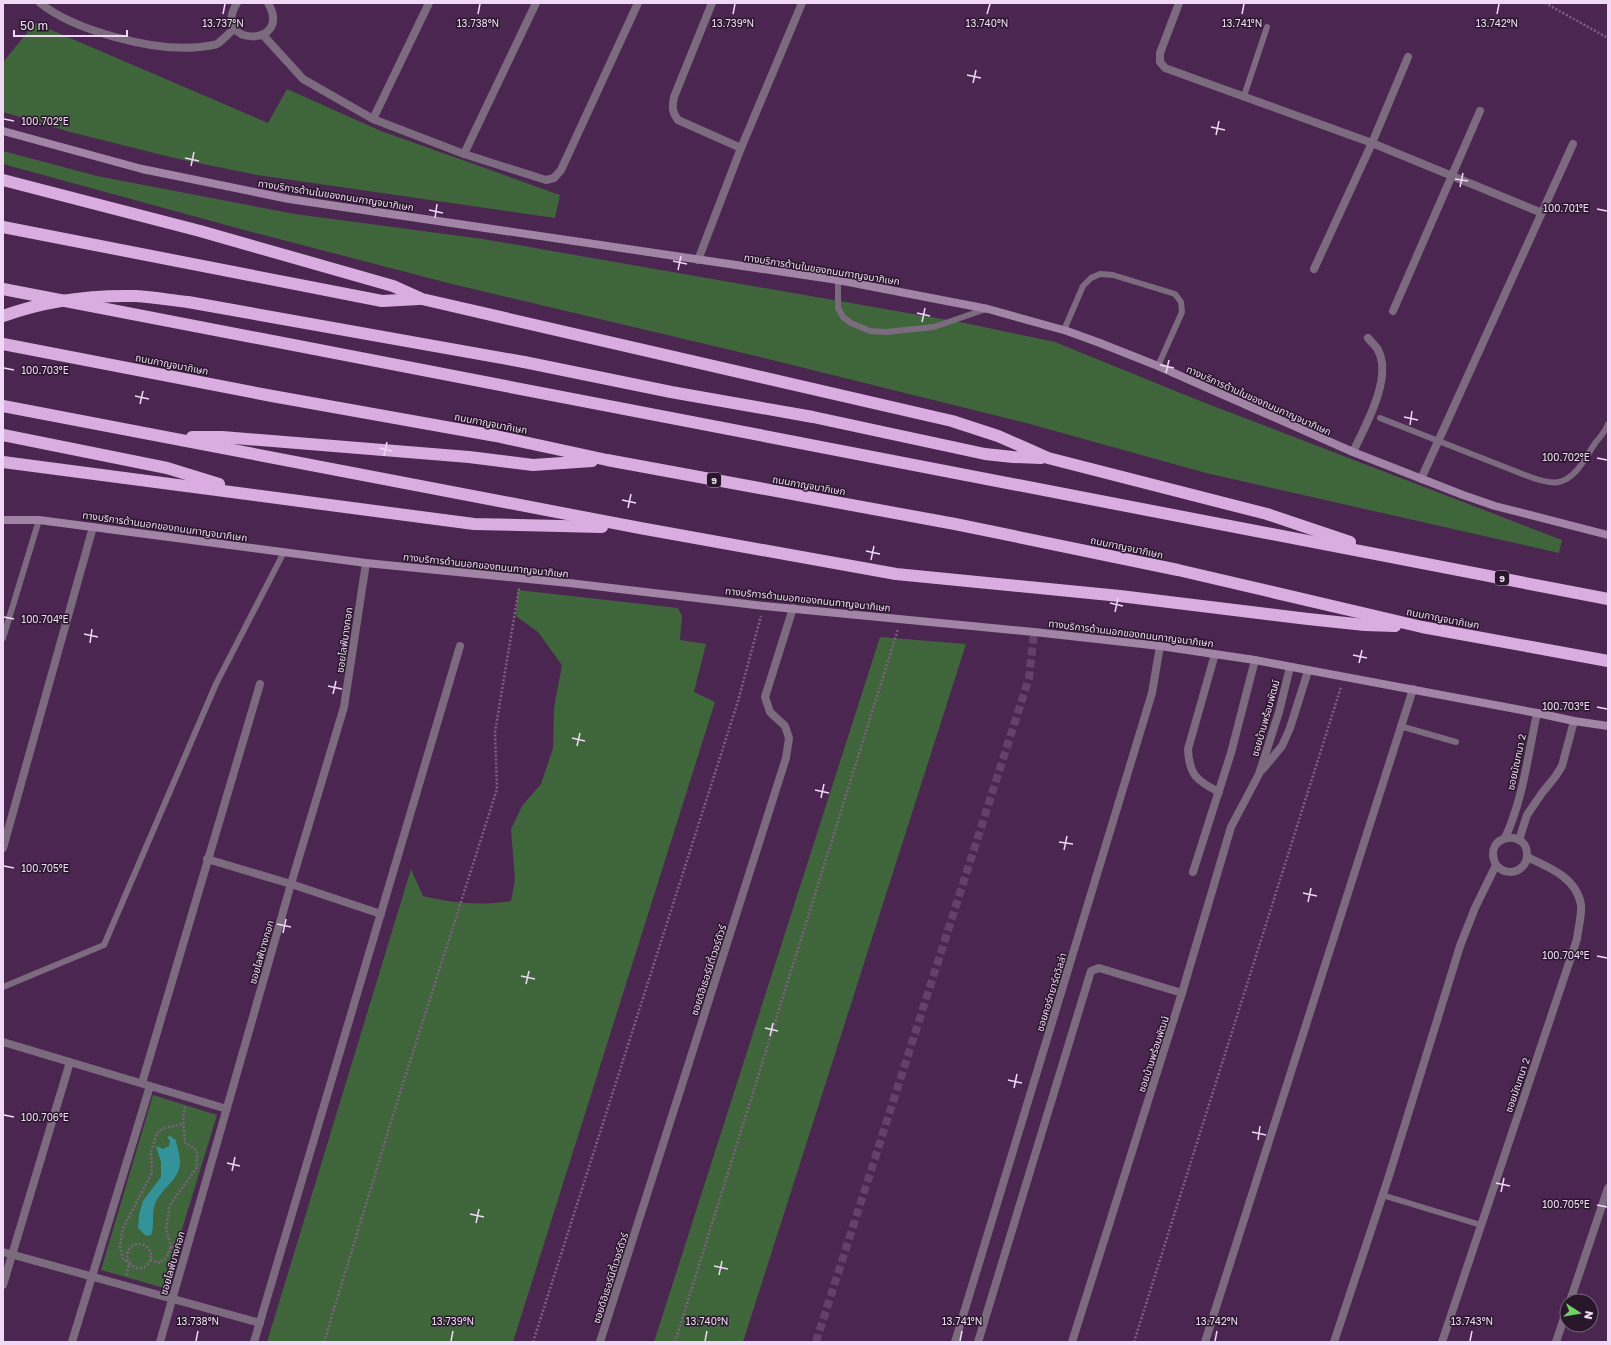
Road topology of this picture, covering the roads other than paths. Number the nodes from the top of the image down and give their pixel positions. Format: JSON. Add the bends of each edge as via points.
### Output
{"nodes":[{"id":1,"x":40,"y":3,"type":"edge"},
{"id":2,"x":237,"y":3,"type":"edge"},
{"id":3,"x":268,"y":3,"type":"edge"},
{"id":4,"x":429,"y":3,"type":"edge"},
{"id":5,"x":536,"y":3,"type":"edge"},
{"id":6,"x":638,"y":3,"type":"edge"},
{"id":7,"x":712,"y":3,"type":"edge"},
{"id":8,"x":802,"y":3,"type":"edge"},
{"id":9,"x":1179,"y":3,"type":"edge"},
{"id":10,"x":1267,"y":27,"type":"dead end"},
{"id":11,"x":235,"y":28,"type":"junction"},
{"id":12,"x":263,"y":35,"type":"junction"},
{"id":13,"x":1408,"y":56,"type":"dead end"},
{"id":14,"x":1244,"y":96,"type":"junction"},
{"id":15,"x":1480,"y":110,"type":"dead end"},
{"id":16,"x":373,"y":119,"type":"junction"},
{"id":17,"x":3,"y":131,"type":"edge"},
{"id":18,"x":1372,"y":143,"type":"junction"},
{"id":19,"x":1573,"y":144,"type":"dead end"},
{"id":20,"x":741,"y":148,"type":"junction"},
{"id":21,"x":464,"y":154,"type":"junction"},
{"id":22,"x":1453,"y":175,"type":"junction"},
{"id":23,"x":3,"y":180,"type":"edge"},
{"id":24,"x":1542,"y":213,"type":"junction"},
{"id":25,"x":3,"y":227,"type":"edge"},
{"id":26,"x":698,"y":260,"type":"junction"},
{"id":27,"x":1314,"y":269,"type":"dead end"},
{"id":28,"x":838,"y":280,"type":"junction"},
{"id":29,"x":3,"y":289,"type":"edge"},
{"id":30,"x":422,"y":299,"type":"junction"},
{"id":31,"x":988,"y":309,"type":"junction"},
{"id":32,"x":1393,"y":311,"type":"dead end"},
{"id":33,"x":3,"y":316,"type":"edge"},
{"id":34,"x":1064,"y":330,"type":"junction"},
{"id":35,"x":1368,"y":338,"type":"dead end"},
{"id":36,"x":3,"y":344,"type":"edge"},
{"id":37,"x":1158,"y":366,"type":"junction"},
{"id":38,"x":3,"y":406,"type":"edge"},
{"id":39,"x":1380,"y":418,"type":"dead end"},
{"id":40,"x":1608,"y":424,"type":"edge"},
{"id":41,"x":3,"y":435,"type":"edge"},
{"id":42,"x":163,"y":437,"type":"junction"},
{"id":43,"x":1438,"y":441,"type":"junction"},
{"id":44,"x":1353,"y":452,"type":"junction"},
{"id":45,"x":1048,"y":458,"type":"junction"},
{"id":46,"x":607,"y":460,"type":"junction"},
{"id":47,"x":3,"y":462,"type":"edge"},
{"id":48,"x":1421,"y":479,"type":"junction"},
{"id":49,"x":248,"y":494,"type":"junction"},
{"id":50,"x":3,"y":520,"type":"edge"},
{"id":51,"x":40,"y":520,"type":"junction"},
{"id":52,"x":93,"y":527,"type":"junction"},
{"id":53,"x":640,"y":528,"type":"junction"},
{"id":54,"x":1608,"y":535,"type":"edge"},
{"id":55,"x":284,"y":552,"type":"junction"},
{"id":56,"x":1396,"y":557,"type":"junction"},
{"id":57,"x":366,"y":563,"type":"junction"},
{"id":58,"x":1608,"y":599,"type":"edge"},
{"id":59,"x":793,"y":608,"type":"junction"},
{"id":60,"x":1422,"y":627,"type":"junction"},
{"id":61,"x":3,"y":638,"type":"edge"},
{"id":62,"x":460,"y":646,"type":"dead end"},
{"id":63,"x":1160,"y":646,"type":"junction"},
{"id":64,"x":1215,"y":654,"type":"junction"},
{"id":65,"x":1255,"y":660,"type":"junction"},
{"id":66,"x":1608,"y":661,"type":"edge"},
{"id":67,"x":1290,"y":667,"type":"junction"},
{"id":68,"x":1308,"y":671,"type":"junction"},
{"id":69,"x":260,"y":684,"type":"dead end"},
{"id":70,"x":1413,"y":689,"type":"junction"},
{"id":71,"x":1537,"y":713,"type":"junction"},
{"id":72,"x":1574,"y":721,"type":"junction"},
{"id":73,"x":1400,"y":726,"type":"junction"},
{"id":74,"x":1608,"y":726,"type":"edge"},
{"id":75,"x":1456,"y":742,"type":"dead end"},
{"id":76,"x":1259,"y":774,"type":"junction"},
{"id":77,"x":1219,"y":792,"type":"junction"},
{"id":78,"x":1505,"y":838,"type":"junction"},
{"id":79,"x":1519,"y":840,"type":"junction"},
{"id":80,"x":3,"y":848,"type":"edge"},
{"id":81,"x":1527,"y":857,"type":"junction"},
{"id":82,"x":207,"y":859,"type":"junction"},
{"id":83,"x":1496,"y":865,"type":"junction"},
{"id":84,"x":1193,"y":872,"type":"dead end"},
{"id":85,"x":291,"y":884,"type":"junction"},
{"id":86,"x":381,"y":914,"type":"junction"},
{"id":87,"x":3,"y":987,"type":"edge"},
{"id":88,"x":1182,"y":993,"type":"junction"},
{"id":89,"x":3,"y":1042,"type":"edge"},
{"id":90,"x":70,"y":1062,"type":"junction"},
{"id":91,"x":146,"y":1085,"type":"junction"},
{"id":92,"x":227,"y":1109,"type":"junction"},
{"id":93,"x":1608,"y":1188,"type":"edge"},
{"id":94,"x":1382,"y":1195,"type":"junction"},
{"id":95,"x":1481,"y":1225,"type":"junction"},
{"id":96,"x":3,"y":1252,"type":"edge"},
{"id":97,"x":12,"y":1254,"type":"junction"},
{"id":98,"x":92,"y":1276,"type":"junction"},
{"id":99,"x":3,"y":1284,"type":"edge"},
{"id":100,"x":1573,"y":1293,"type":"edge"},
{"id":101,"x":172,"y":1298,"type":"junction"},
{"id":102,"x":260,"y":1323,"type":"junction"},
{"id":103,"x":72,"y":1342,"type":"edge"},
{"id":104,"x":160,"y":1342,"type":"edge"},
{"id":105,"x":254,"y":1342,"type":"edge"},
{"id":106,"x":600,"y":1342,"type":"edge"},
{"id":107,"x":955,"y":1342,"type":"edge"},
{"id":108,"x":978,"y":1342,"type":"edge"},
{"id":109,"x":1072,"y":1342,"type":"edge"},
{"id":110,"x":1205,"y":1342,"type":"edge"},
{"id":111,"x":1334,"y":1342,"type":"edge"},
{"id":112,"x":1442,"y":1342,"type":"edge"}],
"edges":[{"from":1,"to":11,"type":"street","via":[[51,12],[99,33],[141,44],[190,48],[216,44]]},
{"from":2,"to":11,"type":"street","via":[[232,15]]},
{"from":3,"to":12,"type":"street","via":[[273,11],[273,20]]},
{"from":4,"to":16,"type":"street"},
{"from":5,"to":21,"type":"street"},
{"from":6,"to":21,"type":"street","via":[[561,170],[554,178],[546,180]]},
{"from":7,"to":20,"type":"street","via":[[674,96],[673,113],[678,120]]},
{"from":8,"to":20,"type":"street"},
{"from":9,"to":14,"type":"street","via":[[1160,53],[1160,62],[1165,68]]},
{"from":10,"to":14,"type":"lane"},
{"from":11,"to":12,"type":"street","via":[[240,34],[248,37]]},
{"from":12,"to":16,"type":"street","via":[[303,79]]},
{"from":13,"to":18,"type":"street"},
{"from":14,"to":18,"type":"street"},
{"from":15,"to":22,"type":"street"},
{"from":16,"to":21,"type":"street"},
{"from":17,"to":26,"type":"main road","name":"ทางบริการด้านในของถนนกาญจนาภิเษก","via":[[142,169],[289,199]]},
{"from":18,"to":22,"type":"street"},
{"from":18,"to":27,"type":"street"},
{"from":19,"to":24,"type":"street"},
{"from":20,"to":26,"type":"street"},
{"from":22,"to":24,"type":"street"},
{"from":22,"to":32,"type":"street"},
{"from":23,"to":30,"type":"highway","via":[[200,231],[393,286]]},
{"from":24,"to":43,"type":"street"},
{"from":25,"to":30,"type":"highway","via":[[382,301]]},
{"from":26,"to":28,"type":"main road","name":"ทางบริการด้านในของถนนกาญจนาภิเษก"},
{"from":28,"to":31,"type":"main road","name":"ทางบริการด้านในของถนนกาญจนาภิเษก"},
{"from":28,"to":31,"type":"lane","via":[[838,308],[843,317],[870,331],[934,327]]},
{"from":29,"to":56,"type":"highway","number":"9"},
{"from":30,"to":45,"type":"highway","via":[[937,417],[998,436]]},
{"from":31,"to":34,"type":"main road","name":"ทางบริการด้านในของถนนกาญจนาภิเษก"},
{"from":33,"to":45,"type":"highway","bridge":true,"via":[[54,303],[94,297],[136,296],[195,303],[813,417],[985,454]]},
{"from":34,"to":37,"type":"main road","name":"ทางบริการด้านในของถนนกาญจนาภิเษก"},
{"from":34,"to":37,"type":"lane","via":[[1083,286],[1100,274],[1113,275],[1175,294],[1181,302],[1182,312]]},
{"from":35,"to":44,"type":"street","via":[[1378,350],[1382,376],[1378,394]]},
{"from":36,"to":46,"type":"highway","name":"ถนนกาญจนาภิเษก","number":"9","via":[[496,436]]},
{"from":37,"to":44,"type":"main road","name":"ทางบริการด้านในของถนนกาญจนาภิเษก"},
{"from":38,"to":42,"type":"highway"},
{"from":39,"to":43,"type":"lane"},
{"from":40,"to":43,"type":"lane","via":[[1576,471],[1558,482],[1525,476]]},
{"from":41,"to":49,"type":"highway","via":[[167,468]]},
{"from":42,"to":46,"type":"highway","via":[[222,437],[533,464]]},
{"from":42,"to":53,"type":"highway"},
{"from":43,"to":48,"type":"street"},
{"from":44,"to":48,"type":"main road","name":"ทางบริการด้านในของถนนกาญจนาภิเษก"},
{"from":45,"to":56,"type":"highway","via":[[1267,514]]},
{"from":46,"to":60,"type":"highway","name":"ถนนกาญจนาภิเษก","number":"9","via":[[978,529],[1178,570]]},
{"from":47,"to":49,"type":"highway"},
{"from":48,"to":54,"type":"main road","name":"ทางบริการด้านในของถนนกาญจนาภิเษก","via":[[1495,506]]},
{"from":49,"to":53,"type":"highway","via":[[474,524]]},
{"from":50,"to":51,"type":"main road","name":"ทางบริการด้านนอกของถนนกาญจนาภิเษก"},
{"from":51,"to":52,"type":"main road","name":"ทางบริการด้านนอกของถนนกาญจนาภิเษก"},
{"from":51,"to":61,"type":"lane"},
{"from":52,"to":55,"type":"main road","name":"ทางบริการด้านนอกของถนนกาญจนาภิเษก"},
{"from":52,"to":80,"type":"street"},
{"from":53,"to":60,"type":"highway","via":[[896,574],[1120,596],[1365,625]]},
{"from":55,"to":57,"type":"main road","name":"ทางบริการด้านนอกของถนนกาญจนาภิเษก"},
{"from":55,"to":87,"type":"lane","via":[[216,684],[104,945]]},
{"from":56,"to":58,"type":"highway","number":"9"},
{"from":57,"to":59,"type":"main road","name":"ทางบริการด้านนอกของถนนกาญจนาภิเษก"},
{"from":57,"to":85,"type":"street","name":"ซอยไลฟ์บางกอก","via":[[344,707]]},
{"from":59,"to":63,"type":"main road","name":"ทางบริการด้านนอกของถนนกาญจนาภิเษก"},
{"from":59,"to":106,"type":"street","name":"ซอยดิอิเธอร์นิตี้เวอร์ดัวร์","via":[[765,697],[770,712],[785,726],[789,738],[786,758]]},
{"from":60,"to":66,"type":"highway","name":"ถนนกาญจนาภิเษก","number":"9"},
{"from":62,"to":86,"type":"street"},
{"from":63,"to":64,"type":"main road","name":"ทางบริการด้านนอกของถนนกาญจนาภิเษก"},
{"from":63,"to":107,"type":"street","name":"ซอยคอร์ทยาร์ดวิลล่า","via":[[1152,693]]},
{"from":64,"to":65,"type":"main road","name":"ทางบริการด้านนอกของถนนกาญจนาภิเษก"},
{"from":64,"to":77,"type":"street","via":[[1188,749],[1188,760],[1193,773],[1202,784]]},
{"from":65,"to":67,"type":"main road","name":"ทางบริการด้านนอกของถนนกาญจนาภิเษก"},
{"from":65,"to":77,"type":"street"},
{"from":67,"to":68,"type":"main road","name":"ทางบริการด้านนอกของถนนกาญจนาภิเษก"},
{"from":67,"to":76,"type":"street","name":"ซอยบ้านพร้อมพัฒน์"},
{"from":68,"to":70,"type":"main road","name":"ทางบริการด้านนอกของถนนกาญจนาภิเษก"},
{"from":68,"to":76,"type":"street","name":"ซอยบ้านพร้อมพัฒน์","via":[[1282,746]]},
{"from":69,"to":82,"type":"street"},
{"from":70,"to":71,"type":"main road","name":"ทางบริการด้านนอกของถนนกาญจนาภิเษก"},
{"from":70,"to":73,"type":"street"},
{"from":71,"to":72,"type":"main road","name":"ทางบริการด้านนอกของถนนกาญจนาภิเษก"},
{"from":71,"to":78,"type":"street","name":"ซอยมัณฑนา 2","via":[[1523,785]]},
{"from":72,"to":74,"type":"main road","name":"ทางบริการด้านนอกของถนนกาญจนาภิเษก"},
{"from":72,"to":79,"type":"street","via":[[1562,766],[1527,816]]},
{"from":73,"to":75,"type":"lane"},
{"from":73,"to":110,"type":"street"},
{"from":76,"to":88,"type":"street","name":"ซอยบ้านพร้อมพัฒน์","via":[[1231,827]]},
{"from":77,"to":84,"type":"street"},
{"from":78,"to":79,"type":"street"},
{"from":78,"to":83,"type":"street","name":"ซอยมัณฑนา 2","via":[[1493,849]]},
{"from":79,"to":81,"type":"street","via":[[1525,846]]},
{"from":81,"to":83,"type":"street","via":[[1522,868],[1516,871],[1504,872]]},
{"from":81,"to":95,"type":"street","name":"ซอยมัณฑนา 2","via":[[1554,869],[1574,886],[1581,905],[1577,939]]},
{"from":82,"to":85,"type":"street"},
{"from":82,"to":91,"type":"street"},
{"from":83,"to":94,"type":"street","via":[[1460,946]]},
{"from":85,"to":86,"type":"street"},
{"from":85,"to":92,"type":"street","name":"ซอยไลฟ์บางกอก"},
{"from":86,"to":102,"type":"street"},
{"from":88,"to":108,"type":"street","via":[[1100,968],[1092,971]]},
{"from":88,"to":109,"type":"street","name":"ซอยบ้านพร้อมพัฒน์"},
{"from":89,"to":90,"type":"street"},
{"from":90,"to":91,"type":"street"},
{"from":90,"to":97,"type":"street"},
{"from":91,"to":92,"type":"street"},
{"from":91,"to":98,"type":"street"},
{"from":92,"to":101,"type":"street","name":"ซอยไลฟ์บางกอก"},
{"from":93,"to":100,"type":"street"},
{"from":94,"to":95,"type":"lane"},
{"from":94,"to":111,"type":"street"},
{"from":95,"to":112,"type":"street","name":"ซอยมัณฑนา 2"},
{"from":96,"to":97,"type":"street"},
{"from":97,"to":98,"type":"street"},
{"from":97,"to":99,"type":"street"},
{"from":98,"to":101,"type":"street"},
{"from":98,"to":103,"type":"street"},
{"from":101,"to":102,"type":"street"},
{"from":101,"to":104,"type":"street","name":"ซอยไลฟ์บางกอก"},
{"from":102,"to":105,"type":"street"}]}
